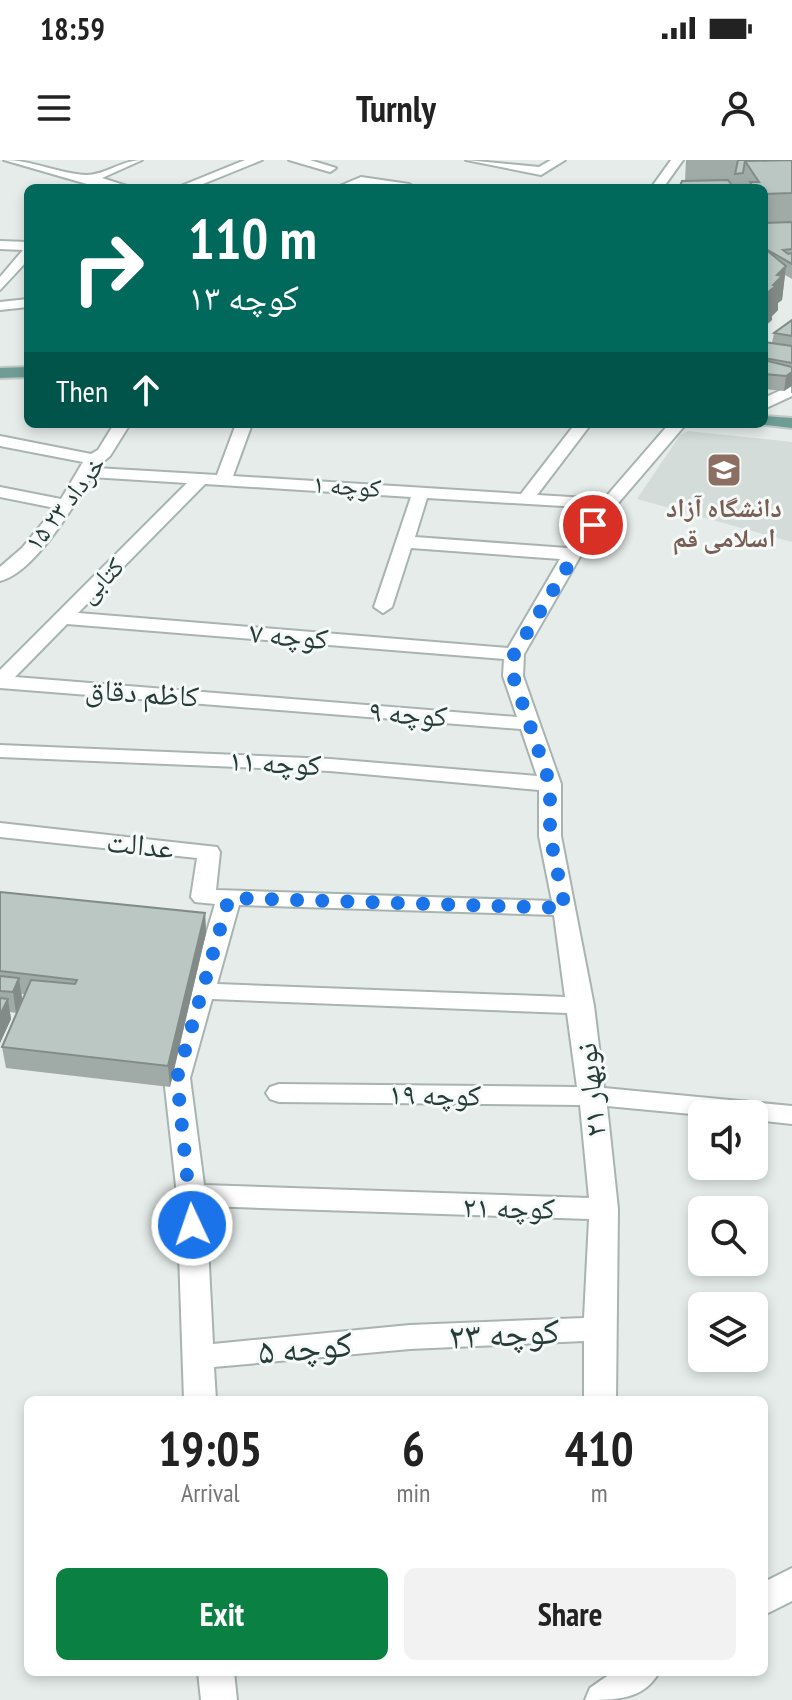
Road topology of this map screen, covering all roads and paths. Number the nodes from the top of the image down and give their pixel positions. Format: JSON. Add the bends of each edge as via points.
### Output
{"nodes":[{"id":1,"x":10,"y":160,"type":"edge"},
{"id":2,"x":136,"y":160,"type":"edge"},
{"id":3,"x":256,"y":160,"type":"edge"},
{"id":4,"x":295,"y":160,"type":"edge"},
{"id":5,"x":472,"y":160,"type":"edge"},
{"id":6,"x":559,"y":160,"type":"edge"},
{"id":7,"x":677,"y":160,"type":"edge"},
{"id":8,"x":490,"y":161,"type":"edge"},
{"id":9,"x":330,"y":168,"type":"dead end"},
{"id":10,"x":84,"y":183,"type":"edge"},
{"id":11,"x":193,"y":184,"type":"edge"},
{"id":12,"x":352,"y":184,"type":"edge"},
{"id":13,"x":382,"y":184,"type":"edge"},
{"id":14,"x":660,"y":184,"type":"edge"},
{"id":15,"x":0,"y":245,"type":"edge"},
{"id":16,"x":24,"y":246,"type":"edge"},
{"id":17,"x":24,"y":257,"type":"edge"},
{"id":18,"x":0,"y":286,"type":"edge"},
{"id":19,"x":24,"y":303,"type":"edge"},
{"id":20,"x":0,"y":306,"type":"edge"},
{"id":21,"x":24,"y":360,"type":"edge"},
{"id":22,"x":0,"y":361,"type":"edge"},
{"id":23,"x":24,"y":372,"type":"edge"},
{"id":24,"x":0,"y":373,"type":"edge"},
{"id":25,"x":792,"y":390,"type":"edge"},
{"id":26,"x":768,"y":403,"type":"edge"},
{"id":27,"x":768,"y":406,"type":"edge"},
{"id":28,"x":792,"y":409,"type":"edge"},
{"id":29,"x":768,"y":421,"type":"edge"},
{"id":30,"x":792,"y":423,"type":"edge"},
{"id":31,"x":120,"y":428,"type":"edge"},
{"id":32,"x":242,"y":428,"type":"edge"},
{"id":33,"x":580,"y":428,"type":"edge"},
{"id":34,"x":674,"y":428,"type":"edge"},
{"id":35,"x":0,"y":441,"type":"edge"},
{"id":36,"x":90,"y":466,"type":"junction"},
{"id":37,"x":202,"y":478,"type":"junction"},
{"id":38,"x":223,"y":480,"type":"junction"},
{"id":39,"x":421,"y":491,"type":"junction"},
{"id":40,"x":0,"y":492,"type":"edge"},
{"id":41,"x":526,"y":498,"type":"junction"},
{"id":42,"x":63,"y":504,"type":"junction"},
{"id":43,"x":608,"y":504,"type":"junction"},
{"id":44,"x":403,"y":548,"type":"junction"},
{"id":45,"x":568,"y":561,"type":"junction"},
{"id":46,"x":5,"y":568,"type":"edge"},
{"id":47,"x":383,"y":607,"type":"dead end"},
{"id":48,"x":64,"y":618,"type":"junction"},
{"id":49,"x":514,"y":654,"type":"junction"},
{"id":50,"x":0,"y":682,"type":"edge"},
{"id":51,"x":284,"y":704,"type":"joint"},
{"id":52,"x":532,"y":724,"type":"junction"},
{"id":53,"x":0,"y":751,"type":"edge"},
{"id":54,"x":550,"y":784,"type":"junction"},
{"id":55,"x":0,"y":830,"type":"edge"},
{"id":56,"x":229,"y":898,"type":"junction"},
{"id":57,"x":565,"y":908,"type":"junction"},
{"id":58,"x":189,"y":924,"type":"edge"},
{"id":59,"x":221,"y":927,"type":"junction"},
{"id":60,"x":203,"y":991,"type":"junction"},
{"id":61,"x":581,"y":1006,"type":"junction"},
{"id":62,"x":279,"y":1093,"type":"dead end"},
{"id":63,"x":592,"y":1096,"type":"junction"},
{"id":64,"x":792,"y":1115,"type":"edge"},
{"id":65,"x":191,"y":1195,"type":"junction"},
{"id":66,"x":604,"y":1209,"type":"junction"},
{"id":67,"x":599,"y":1329,"type":"junction"},
{"id":68,"x":410,"y":1337,"type":"joint"},
{"id":69,"x":199,"y":1357,"type":"junction"},
{"id":70,"x":200,"y":1396,"type":"edge"},
{"id":71,"x":600,"y":1396,"type":"edge"},
{"id":72,"x":792,"y":1583,"type":"edge"},
{"id":73,"x":768,"y":1598,"type":"edge"},
{"id":74,"x":216,"y":1676,"type":"edge"},
{"id":75,"x":219,"y":1700,"type":"edge"}],
"edges":[{"from":1,"to":10,"type":"street"},
{"from":2,"to":10,"type":"street"},
{"from":3,"to":11,"type":"street"},
{"from":4,"to":9,"type":"street"},
{"from":5,"to":8,"type":"street"},
{"from":6,"to":8,"type":"street","via":[[541,171]]},
{"from":7,"to":14,"type":"street"},
{"from":12,"to":13,"type":"street"},
{"from":15,"to":16,"type":"street"},
{"from":17,"to":18,"type":"street"},
{"from":19,"to":20,"type":"street"},
{"from":21,"to":22,"type":"main road"},
{"from":23,"to":24,"type":"main road"},
{"from":25,"to":26,"type":"street"},
{"from":27,"to":28,"type":"main road"},
{"from":29,"to":30,"type":"main road"},
{"from":31,"to":36,"type":"street","name":"۱۵ خرداد ۲۳"},
{"from":32,"to":38,"type":"street"},
{"from":33,"to":41,"type":"street"},
{"from":34,"to":43,"type":"street"},
{"from":35,"to":36,"type":"street","name":"کوچه ۱"},
{"from":36,"to":37,"type":"street","name":"کوچه ۱"},
{"from":36,"to":42,"type":"street","name":"۱۵ خرداد ۲۳"},
{"from":37,"to":38,"type":"street","name":"کوچه ۱"},
{"from":37,"to":48,"type":"street","name":"کتابی"},
{"from":38,"to":39,"type":"street","name":"کوچه ۱"},
{"from":39,"to":41,"type":"street","name":"کوچه ۱"},
{"from":39,"to":44,"type":"street"},
{"from":40,"to":42,"type":"street"},
{"from":41,"to":43,"type":"street","name":"کوچه ۱"},
{"from":42,"to":46,"type":"street","name":"۱۵ خرداد ۲۳","via":[[49,529]]},
{"from":43,"to":45,"type":"street"},
{"from":44,"to":45,"type":"street"},
{"from":44,"to":47,"type":"street"},
{"from":45,"to":49,"type":"street"},
{"from":48,"to":49,"type":"street","name":"کوچه ۷"},
{"from":48,"to":50,"type":"street","name":"کتابی"},
{"from":49,"to":52,"type":"street","name":"نوبهار ۲۱","via":[[513,676]]},
{"from":50,"to":51,"type":"street","name":"کاظم دقاق"},
{"from":51,"to":52,"type":"street","name":"کوچه ۹"},
{"from":52,"to":54,"type":"street","name":"نوبهار ۲۱"},
{"from":53,"to":54,"type":"street","name":"کوچه ۱۱","via":[[330,765]]},
{"from":54,"to":57,"type":"street","name":"نوبهار ۲۱","via":[[550,836]]},
{"from":55,"to":56,"type":"street","name":"عدالت","via":[[209,852],[203,897]]},
{"from":56,"to":57,"type":"street"},
{"from":56,"to":59,"type":"street"},
{"from":57,"to":61,"type":"street","name":"نوبهار ۲۱"},
{"from":58,"to":59,"type":"street"},
{"from":59,"to":60,"type":"street"},
{"from":60,"to":61,"type":"street"},
{"from":60,"to":65,"type":"street","via":[[177,1078]]},
{"from":61,"to":63,"type":"street","name":"نوبهار ۲۱"},
{"from":62,"to":63,"type":"street","name":"کوچه ۱۹"},
{"from":63,"to":64,"type":"street","name":"کوچه ۱۹"},
{"from":63,"to":66,"type":"street","name":"نوبهار ۲۱"},
{"from":65,"to":66,"type":"street","name":"کوچه ۲۱"},
{"from":65,"to":69,"type":"street"},
{"from":66,"to":67,"type":"street","name":"نوبهار ۲۱"},
{"from":67,"to":68,"type":"street","name":"کوچه ۲۳"},
{"from":67,"to":71,"type":"street","name":"نوبهار ۲۱"},
{"from":68,"to":69,"type":"street","name":"کوچه ۵"},
{"from":69,"to":70,"type":"street"},
{"from":72,"to":73,"type":"street"},
{"from":74,"to":75,"type":"street"}]}
